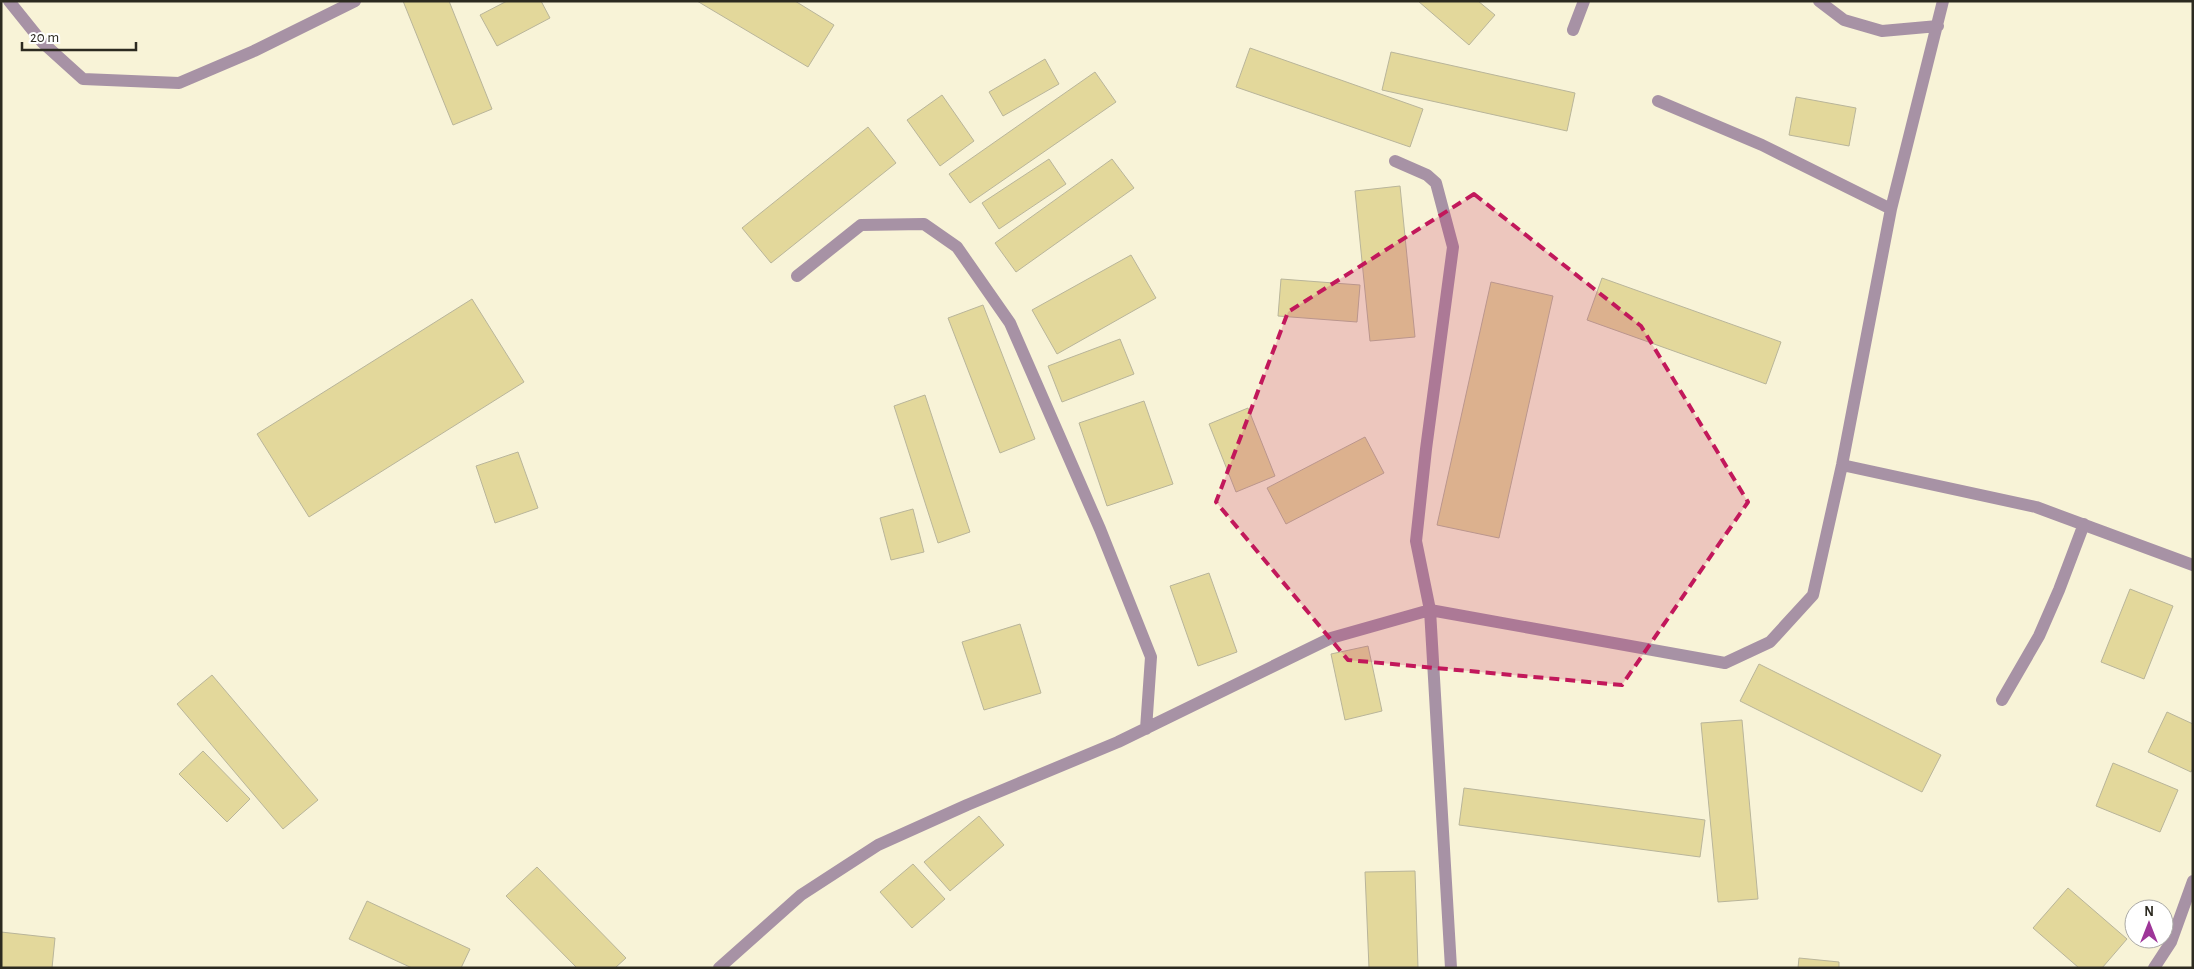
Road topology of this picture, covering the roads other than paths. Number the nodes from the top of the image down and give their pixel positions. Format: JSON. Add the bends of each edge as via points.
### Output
{"nodes":[{"id":1,"x":9,"y":1,"type":"edge"},
{"id":2,"x":355,"y":1,"type":"edge"},
{"id":3,"x":1584,"y":1,"type":"edge"},
{"id":4,"x":1819,"y":1,"type":"edge"},
{"id":5,"x":1943,"y":1,"type":"edge"},
{"id":6,"x":1938,"y":26,"type":"junction"},
{"id":7,"x":1573,"y":30,"type":"dead end"},
{"id":8,"x":1658,"y":101,"type":"dead end"},
{"id":9,"x":1395,"y":161,"type":"dead end"},
{"id":10,"x":1891,"y":209,"type":"junction"},
{"id":11,"x":797,"y":276,"type":"dead end"},
{"id":12,"x":1842,"y":464,"type":"junction"},
{"id":13,"x":2084,"y":524,"type":"junction"},
{"id":14,"x":2193,"y":565,"type":"edge"},
{"id":15,"x":1430,"y":610,"type":"junction"},
{"id":16,"x":2002,"y":700,"type":"dead end"},
{"id":17,"x":1146,"y":729,"type":"junction"},
{"id":18,"x":2193,"y":881,"type":"edge"},
{"id":19,"x":719,"y":968,"type":"edge"},
{"id":20,"x":1451,"y":968,"type":"edge"},
{"id":21,"x":2154,"y":968,"type":"edge"}],
"edges":[{"from":1,"to":2,"type":"street","via":[[42,42],[84,79],[179,83],[254,51]]},
{"from":3,"to":7,"type":"street"},
{"from":4,"to":6,"type":"street","via":[[1844,20],[1882,31]]},
{"from":5,"to":6,"type":"street"},
{"from":6,"to":10,"type":"street"},
{"from":8,"to":10,"type":"street","via":[[1762,145]]},
{"from":9,"to":15,"type":"street","via":[[1436,183],[1453,247],[1416,541]]},
{"from":10,"to":12,"type":"street"},
{"from":11,"to":17,"type":"street","via":[[862,225],[924,224],[957,247],[1010,323],[1100,529],[1151,657]]},
{"from":12,"to":13,"type":"street","via":[[2036,507]]},
{"from":12,"to":15,"type":"street","via":[[1813,595],[1770,642],[1725,663]]},
{"from":13,"to":14,"type":"street"},
{"from":13,"to":16,"type":"street","via":[[2039,636]]},
{"from":15,"to":17,"type":"street","via":[[1331,638]]},
{"from":15,"to":20,"type":"street"},
{"from":17,"to":19,"type":"street","via":[[878,845],[801,895]]},
{"from":18,"to":21,"type":"street","via":[[2171,942]]}]}
